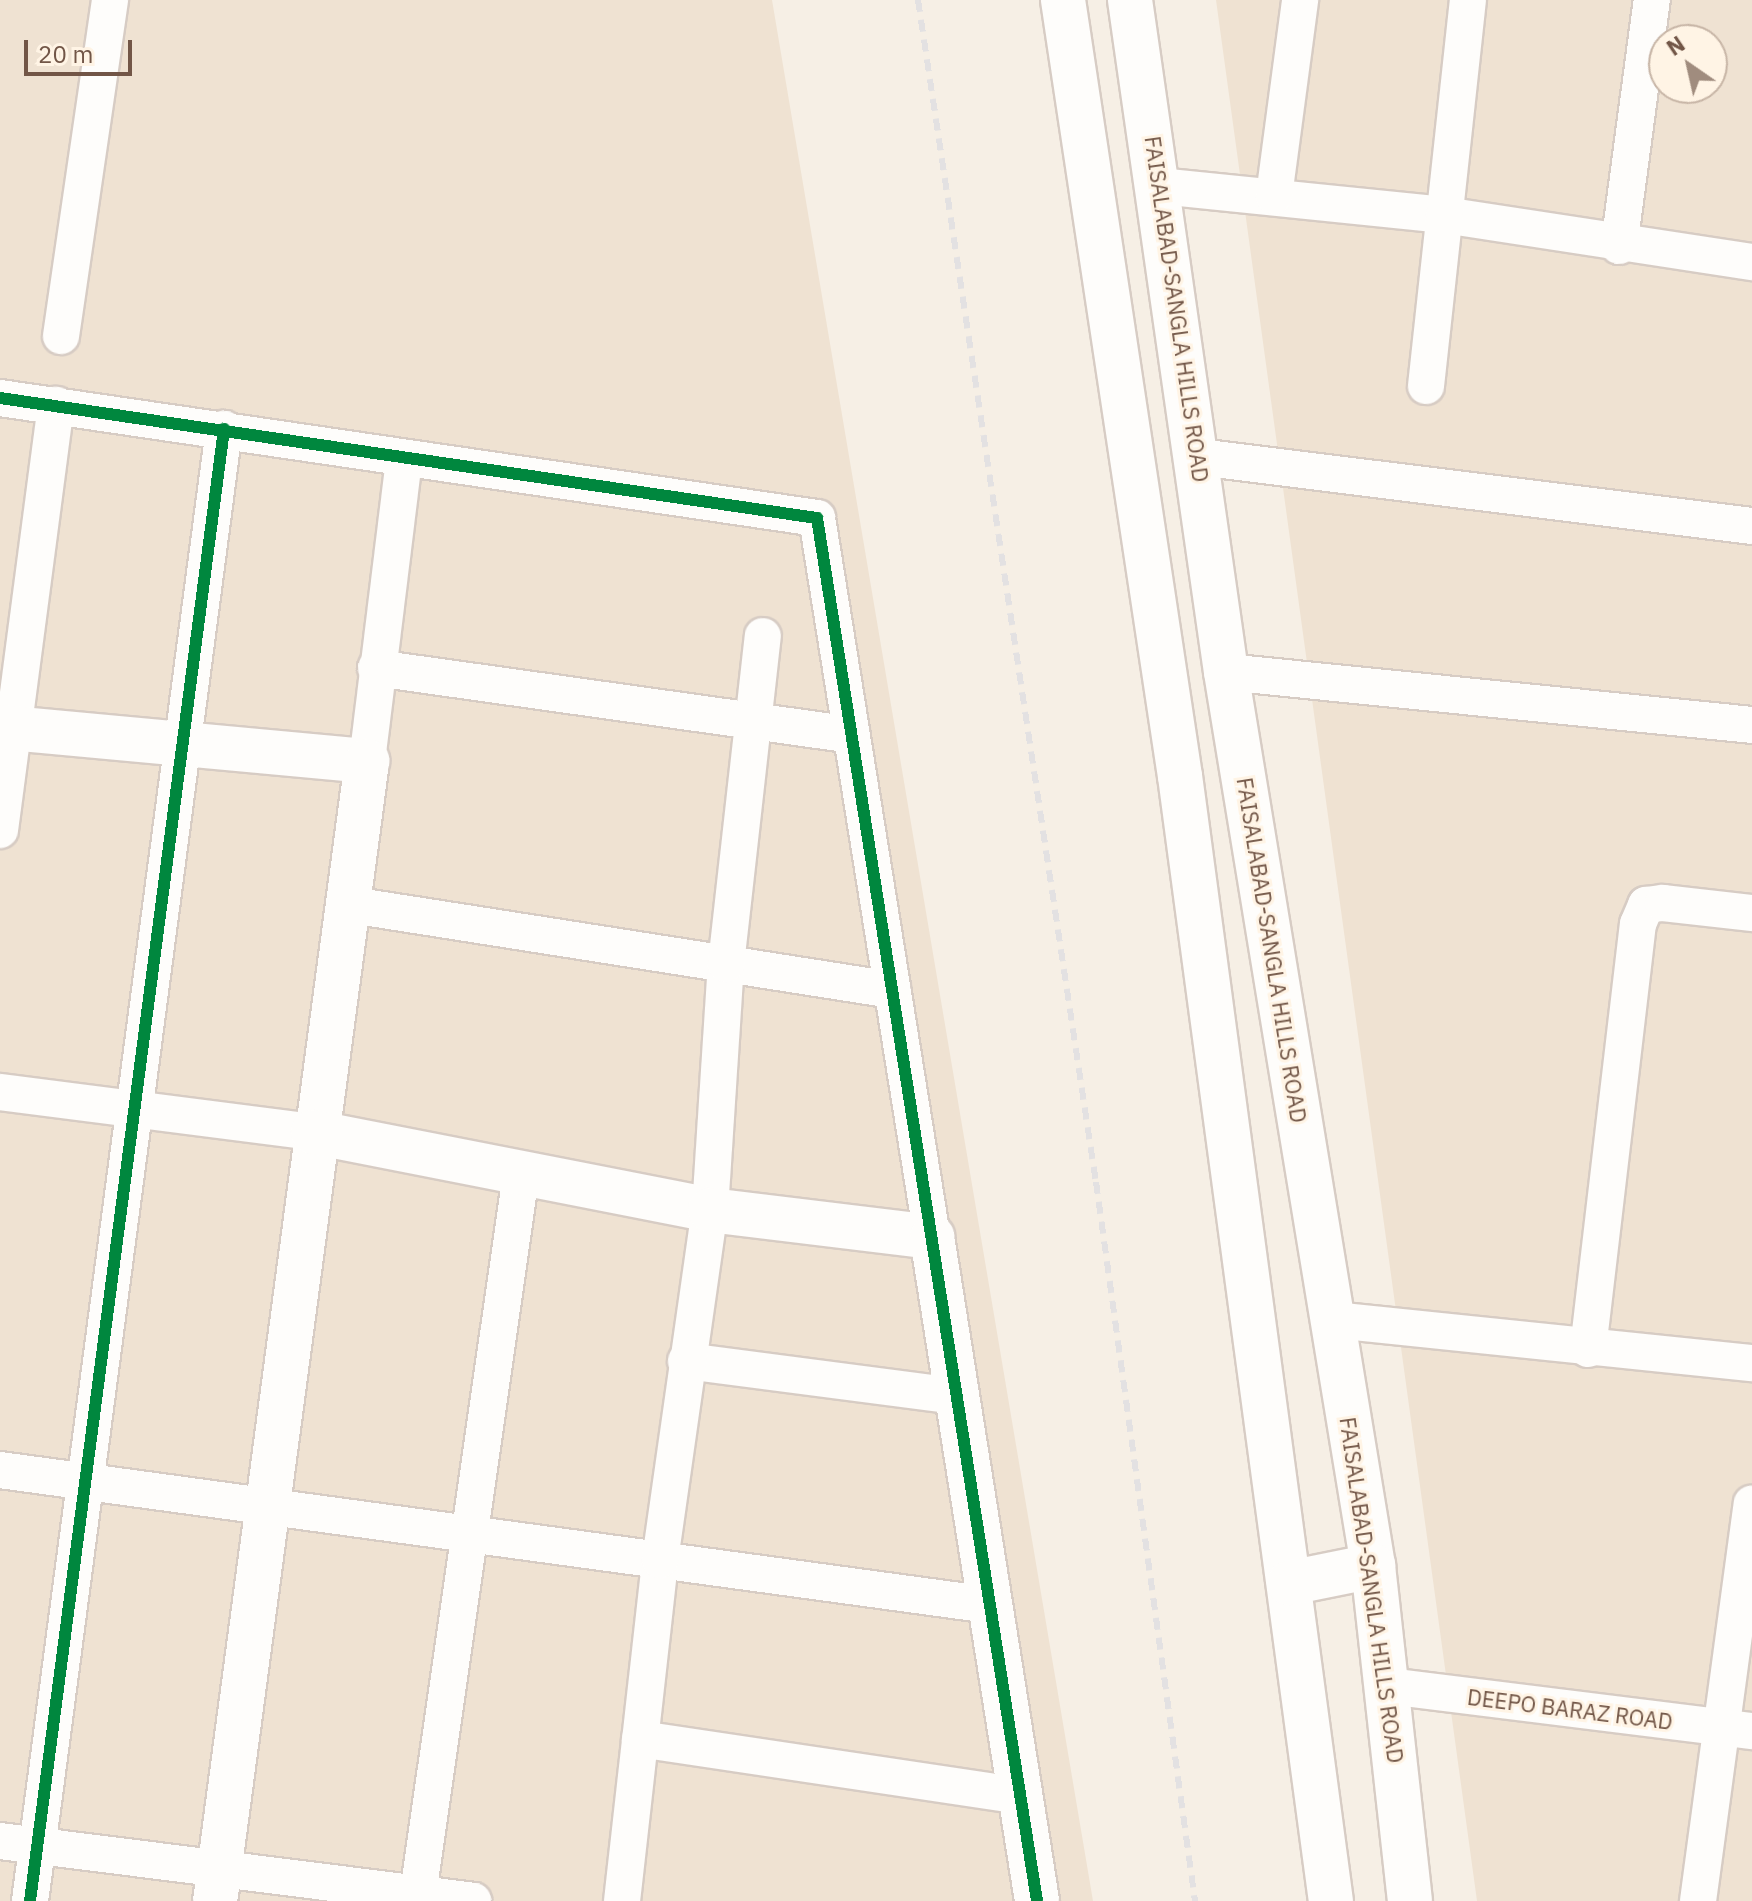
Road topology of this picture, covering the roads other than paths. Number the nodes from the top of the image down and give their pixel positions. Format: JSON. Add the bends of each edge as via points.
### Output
{"nodes":[{"id":1,"x":110,"y":0,"type":"edge"},
{"id":2,"x":1063,"y":0,"type":"edge"},
{"id":3,"x":1130,"y":0,"type":"edge"},
{"id":4,"x":1300,"y":0,"type":"edge"},
{"id":5,"x":1468,"y":0,"type":"edge"},
{"id":6,"x":1652,"y":0,"type":"edge"},
{"id":7,"x":1159,"y":186,"type":"junction"},
{"id":8,"x":1274,"y":196,"type":"junction"},
{"id":9,"x":1444,"y":215,"type":"junction"},
{"id":10,"x":1619,"y":246,"type":"junction"},
{"id":11,"x":1752,"y":262,"type":"edge"},
{"id":12,"x":61,"y":336,"type":"dead end"},
{"id":13,"x":1426,"y":386,"type":"dead end"},
{"id":14,"x":0,"y":398,"type":"edge"},
{"id":15,"x":56,"y":405,"type":"junction"},
{"id":16,"x":224,"y":429,"type":"junction"},
{"id":17,"x":1199,"y":457,"type":"junction"},
{"id":18,"x":404,"y":458,"type":"junction"},
{"id":19,"x":1752,"y":526,"type":"edge"},
{"id":20,"x":763,"y":636,"type":"dead end"},
{"id":21,"x":376,"y":668,"type":"junction"},
{"id":22,"x":1226,"y":672,"type":"junction"},
{"id":23,"x":753,"y":721,"type":"junction"},
{"id":24,"x":1752,"y":725,"type":"edge"},
{"id":25,"x":7,"y":728,"type":"edge"},
{"id":26,"x":851,"y":735,"type":"junction"},
{"id":27,"x":181,"y":744,"type":"junction"},
{"id":28,"x":367,"y":761,"type":"junction"},
{"id":29,"x":0,"y":830,"type":"edge"},
{"id":30,"x":345,"y":904,"type":"junction"},
{"id":31,"x":1752,"y":913,"type":"edge"},
{"id":32,"x":726,"y":964,"type":"junction"},
{"id":33,"x":892,"y":990,"type":"junction"},
{"id":34,"x":0,"y":1092,"type":"edge"},
{"id":35,"x":136,"y":1106,"type":"junction"},
{"id":36,"x":313,"y":1132,"type":"junction"},
{"id":37,"x":521,"y":1175,"type":"junction"},
{"id":38,"x":710,"y":1210,"type":"junction"},
{"id":39,"x":932,"y":1237,"type":"junction"},
{"id":40,"x":1334,"y":1320,"type":"junction"},
{"id":41,"x":1588,"y":1349,"type":"junction"},
{"id":42,"x":686,"y":1361,"type":"junction"},
{"id":43,"x":1752,"y":1363,"type":"edge"},
{"id":44,"x":957,"y":1396,"type":"junction"},
{"id":45,"x":0,"y":1470,"type":"edge"},
{"id":46,"x":86,"y":1481,"type":"junction"},
{"id":47,"x":1752,"y":1504,"type":"edge"},
{"id":48,"x":267,"y":1506,"type":"junction"},
{"id":49,"x":472,"y":1534,"type":"junction"},
{"id":50,"x":660,"y":1560,"type":"junction"},
{"id":51,"x":1373,"y":1566,"type":"junction"},
{"id":52,"x":1289,"y":1583,"type":"junction"},
{"id":53,"x":990,"y":1605,"type":"junction"},
{"id":54,"x":1389,"y":1686,"type":"junction"},
{"id":55,"x":1737,"y":1729,"type":"edge"},
{"id":56,"x":640,"y":1739,"type":"junction"},
{"id":57,"x":1020,"y":1796,"type":"junction"},
{"id":58,"x":0,"y":1841,"type":"edge"},
{"id":59,"x":37,"y":1846,"type":"junction"},
{"id":60,"x":217,"y":1885,"type":"edge"},
{"id":61,"x":418,"y":1898,"type":"edge"},
{"id":62,"x":1327,"y":1900,"type":"edge"},
{"id":63,"x":30,"y":1901,"type":"edge"},
{"id":64,"x":473,"y":1901,"type":"edge"},
{"id":65,"x":622,"y":1901,"type":"edge"},
{"id":66,"x":1037,"y":1901,"type":"edge"},
{"id":67,"x":1410,"y":1901,"type":"edge"},
{"id":68,"x":1698,"y":1901,"type":"edge"}],
"edges":[{"from":1,"to":12,"type":"street"},
{"from":2,"to":52,"type":"main road","via":[[1180,776]]},
{"from":3,"to":7,"type":"main road","name":"FAISALABAD-SANGLA HILLS ROAD"},
{"from":4,"to":8,"type":"street"},
{"from":5,"to":9,"type":"street"},
{"from":6,"to":10,"type":"street"},
{"from":7,"to":8,"type":"street"},
{"from":7,"to":17,"type":"main road","name":"FAISALABAD-SANGLA HILLS ROAD"},
{"from":8,"to":9,"type":"street"},
{"from":9,"to":10,"type":"street"},
{"from":9,"to":13,"type":"street"},
{"from":10,"to":11,"type":"street"},
{"from":14,"to":15,"type":"street"},
{"from":15,"to":16,"type":"street"},
{"from":15,"to":25,"type":"street"},
{"from":16,"to":18,"type":"street"},
{"from":16,"to":27,"type":"street"},
{"from":17,"to":19,"type":"street"},
{"from":17,"to":22,"type":"main road","name":"FAISALABAD-SANGLA HILLS ROAD"},
{"from":18,"to":21,"type":"street"},
{"from":18,"to":26,"type":"street","via":[[817,518]]},
{"from":20,"to":23,"type":"street"},
{"from":21,"to":23,"type":"street"},
{"from":21,"to":28,"type":"street"},
{"from":22,"to":24,"type":"street"},
{"from":22,"to":40,"type":"main road","name":"FAISALABAD-SANGLA HILLS ROAD"},
{"from":23,"to":26,"type":"street"},
{"from":23,"to":32,"type":"street"},
{"from":25,"to":27,"type":"main road"},
{"from":25,"to":29,"type":"street"},
{"from":26,"to":33,"type":"street"},
{"from":27,"to":28,"type":"main road"},
{"from":27,"to":35,"type":"street"},
{"from":28,"to":30,"type":"main road"},
{"from":30,"to":32,"type":"street"},
{"from":30,"to":36,"type":"main road"},
{"from":31,"to":41,"type":"street","via":[[1663,903],[1646,905],[1638,924]]},
{"from":32,"to":33,"type":"street"},
{"from":32,"to":38,"type":"street"},
{"from":33,"to":39,"type":"street"},
{"from":34,"to":35,"type":"street"},
{"from":35,"to":36,"type":"street"},
{"from":35,"to":46,"type":"street"},
{"from":36,"to":37,"type":"main road"},
{"from":36,"to":48,"type":"main road"},
{"from":37,"to":38,"type":"main road"},
{"from":37,"to":49,"type":"street"},
{"from":38,"to":39,"type":"main road"},
{"from":38,"to":42,"type":"street"},
{"from":39,"to":44,"type":"main road"},
{"from":40,"to":41,"type":"street"},
{"from":40,"to":51,"type":"main road","name":"FAISALABAD-SANGLA HILLS ROAD"},
{"from":41,"to":43,"type":"street"},
{"from":42,"to":44,"type":"street"},
{"from":42,"to":50,"type":"street"},
{"from":44,"to":53,"type":"main road"},
{"from":45,"to":46,"type":"street"},
{"from":46,"to":48,"type":"street"},
{"from":46,"to":59,"type":"street"},
{"from":47,"to":55,"type":"street"},
{"from":48,"to":49,"type":"street"},
{"from":48,"to":60,"type":"main road"},
{"from":49,"to":50,"type":"street"},
{"from":49,"to":61,"type":"street"},
{"from":50,"to":53,"type":"street"},
{"from":50,"to":56,"type":"street"},
{"from":51,"to":52,"type":"main road"},
{"from":51,"to":54,"type":"main road","name":"FAISALABAD-SANGLA HILLS ROAD"},
{"from":52,"to":62,"type":"main road"},
{"from":53,"to":57,"type":"main road"},
{"from":54,"to":55,"type":"street","name":"DEEPO BARAZ ROAD"},
{"from":54,"to":67,"type":"main road","name":"FAISALABAD-SANGLA HILLS ROAD"},
{"from":55,"to":68,"type":"street"},
{"from":56,"to":57,"type":"street"},
{"from":56,"to":65,"type":"street"},
{"from":57,"to":66,"type":"main road"},
{"from":58,"to":59,"type":"street"},
{"from":59,"to":60,"type":"street"},
{"from":59,"to":63,"type":"street"},
{"from":60,"to":61,"type":"street"},
{"from":61,"to":64,"type":"street"}]}
